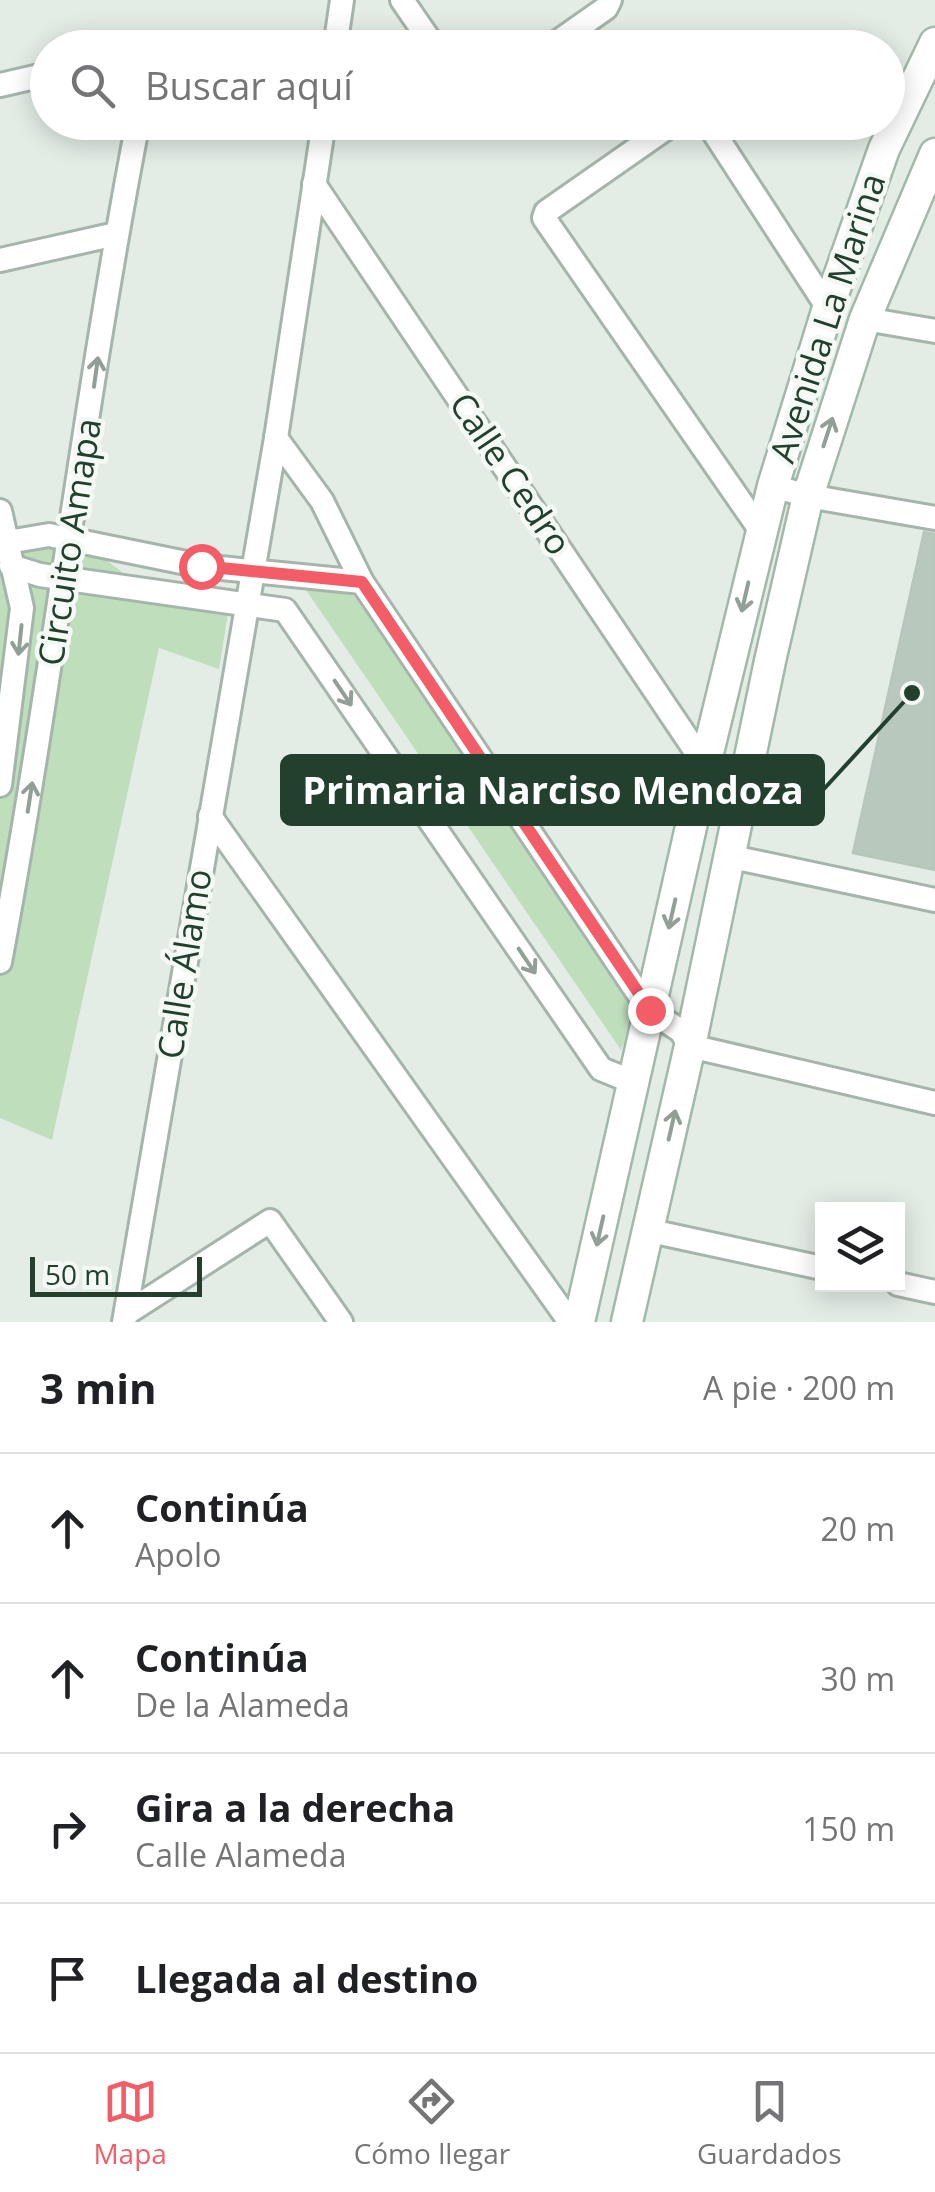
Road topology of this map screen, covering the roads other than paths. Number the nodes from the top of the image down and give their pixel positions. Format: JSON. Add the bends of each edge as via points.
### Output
{"nodes":[{"id":1,"x":342,"y":0,"type":"edge"},
{"id":2,"x":402,"y":0,"type":"edge"},
{"id":3,"x":610,"y":0,"type":"edge"},
{"id":4,"x":338,"y":30,"type":"edge"},
{"id":5,"x":422,"y":30,"type":"edge"},
{"id":6,"x":575,"y":30,"type":"edge"},
{"id":7,"x":935,"y":43,"type":"edge"},
{"id":8,"x":30,"y":78,"type":"edge"},
{"id":9,"x":0,"y":85,"type":"edge"},
{"id":10,"x":905,"y":105,"type":"edge"},
{"id":11,"x":134,"y":140,"type":"edge"},
{"id":12,"x":321,"y":140,"type":"edge"},
{"id":13,"x":649,"y":140,"type":"edge"},
{"id":14,"x":719,"y":140,"type":"edge"},
{"id":15,"x":888,"y":140,"type":"edge"},
{"id":16,"x":935,"y":154,"type":"edge"},
{"id":17,"x":314,"y":184,"type":"junction"},
{"id":18,"x":116,"y":234,"type":"junction"},
{"id":19,"x":0,"y":260,"type":"edge"},
{"id":20,"x":828,"y":308,"type":"junction"},
{"id":21,"x":864,"y":319,"type":"junction"},
{"id":22,"x":935,"y":331,"type":"edge"},
{"id":23,"x":276,"y":438,"type":"junction"},
{"id":24,"x":772,"y":486,"type":"junction"},
{"id":25,"x":808,"y":496,"type":"junction"},
{"id":26,"x":0,"y":510,"type":"edge"},
{"id":27,"x":935,"y":518,"type":"edge"},
{"id":28,"x":760,"y":531,"type":"junction"},
{"id":29,"x":71,"y":540,"type":"junction"},
{"id":30,"x":10,"y":554,"type":"junction"},
{"id":31,"x":252,"y":573,"type":"junction"},
{"id":32,"x":65,"y":576,"type":"junction"},
{"id":33,"x":362,"y":582,"type":"junction"},
{"id":34,"x":246,"y":606,"type":"junction"},
{"id":35,"x":705,"y":764,"type":"junction"},
{"id":36,"x":0,"y":785,"type":"edge"},
{"id":37,"x":210,"y":816,"type":"junction"},
{"id":38,"x":11,"y":837,"type":"edge"},
{"id":39,"x":732,"y":858,"type":"junction"},
{"id":40,"x":935,"y":900,"type":"edge"},
{"id":41,"x":0,"y":962,"type":"edge"},
{"id":42,"x":650,"y":1010,"type":"junction"},
{"id":43,"x":690,"y":1046,"type":"junction"},
{"id":44,"x":633,"y":1082,"type":"junction"},
{"id":45,"x":935,"y":1103,"type":"edge"},
{"id":46,"x":646,"y":1230,"type":"junction"},
{"id":47,"x":815,"y":1266,"type":"edge"},
{"id":48,"x":905,"y":1286,"type":"edge"},
{"id":49,"x":935,"y":1292,"type":"edge"},
{"id":50,"x":126,"y":1319,"type":"edge"},
{"id":51,"x":341,"y":1322,"type":"edge"},
{"id":52,"x":570,"y":1322,"type":"edge"},
{"id":53,"x":579,"y":1322,"type":"edge"},
{"id":54,"x":627,"y":1322,"type":"edge"}],
"edges":[{"from":1,"to":4,"type":"street"},
{"from":2,"to":5,"type":"street"},
{"from":3,"to":6,"type":"street"},
{"from":7,"to":10,"type":"main road","name":"Avenida La Marina"},
{"from":8,"to":9,"type":"street"},
{"from":11,"to":18,"type":"street","name":"Circuito Amapa"},
{"from":12,"to":17,"type":"street"},
{"from":13,"to":28,"type":"street","via":[[544,218]]},
{"from":14,"to":20,"type":"street"},
{"from":15,"to":20,"type":"main road","name":"Avenida La Marina"},
{"from":16,"to":21,"type":"main road","name":"Avenida La Marina"},
{"from":17,"to":23,"type":"street"},
{"from":17,"to":35,"type":"street","name":"Calle Cedro"},
{"from":18,"to":19,"type":"street"},
{"from":29,"to":18,"type":"street","name":"Circuito Amapa","one_way":true},
{"from":20,"to":24,"type":"main road","name":"Avenida La Marina"},
{"from":21,"to":22,"type":"street"},
{"from":25,"to":21,"type":"main road","name":"Avenida La Marina","one_way":true},
{"from":23,"to":31,"type":"street"},
{"from":23,"to":33,"type":"street","via":[[322,501]]},
{"from":24,"to":25,"type":"street","name":"Avenida La Marina"},
{"from":24,"to":28,"type":"main road","name":"Avenida La Marina"},
{"from":25,"to":27,"type":"street"},
{"from":25,"to":39,"type":"main road","name":"Avenida La Marina"},
{"from":26,"to":30,"type":"street","name":"Circuito Amapa"},
{"from":28,"to":35,"type":"main road","name":"Avenida La Marina","one_way":true},
{"from":29,"to":30,"type":"street","via":[[26,536]]},
{"from":29,"to":31,"type":"street"},
{"from":29,"to":32,"type":"street","name":"Circuito Amapa"},
{"from":30,"to":32,"type":"street","via":[[40,575]]},
{"from":30,"to":36,"type":"street","name":"Circuito Amapa","one_way":true,"via":[[22,608]]},
{"from":31,"to":33,"type":"street"},
{"from":31,"to":34,"type":"street","name":"Calle Álamo"},
{"from":32,"to":34,"type":"street"},
{"from":38,"to":32,"type":"street","name":"Circuito Amapa","one_way":true},
{"from":33,"to":42,"type":"street"},
{"from":34,"to":37,"type":"street","name":"Calle Álamo"},
{"from":34,"to":44,"type":"street","one_way":true,"via":[[288,613],[601,1069]]},
{"from":35,"to":42,"type":"main road","name":"Avenida La Marina","one_way":true},
{"from":37,"to":50,"type":"street","name":"Calle Álamo"},
{"from":37,"to":52,"type":"street"},
{"from":38,"to":41,"type":"street","name":"Circuito Amapa"},
{"from":39,"to":40,"type":"street"},
{"from":39,"to":43,"type":"main road","name":"Avenida La Marina"},
{"from":42,"to":43,"type":"street","via":[[682,1031]]},
{"from":42,"to":44,"type":"main road","name":"Avenida La Marina"},
{"from":43,"to":45,"type":"street"},
{"from":46,"to":43,"type":"main road","name":"Avenida La Marina","one_way":true},
{"from":44,"to":53,"type":"main road","name":"Avenida La Marina","one_way":true},
{"from":46,"to":47,"type":"street"},
{"from":46,"to":54,"type":"main road","name":"Avenida La Marina"},
{"from":48,"to":49,"type":"street"},
{"from":50,"to":51,"type":"street","via":[[270,1221]]}]}
